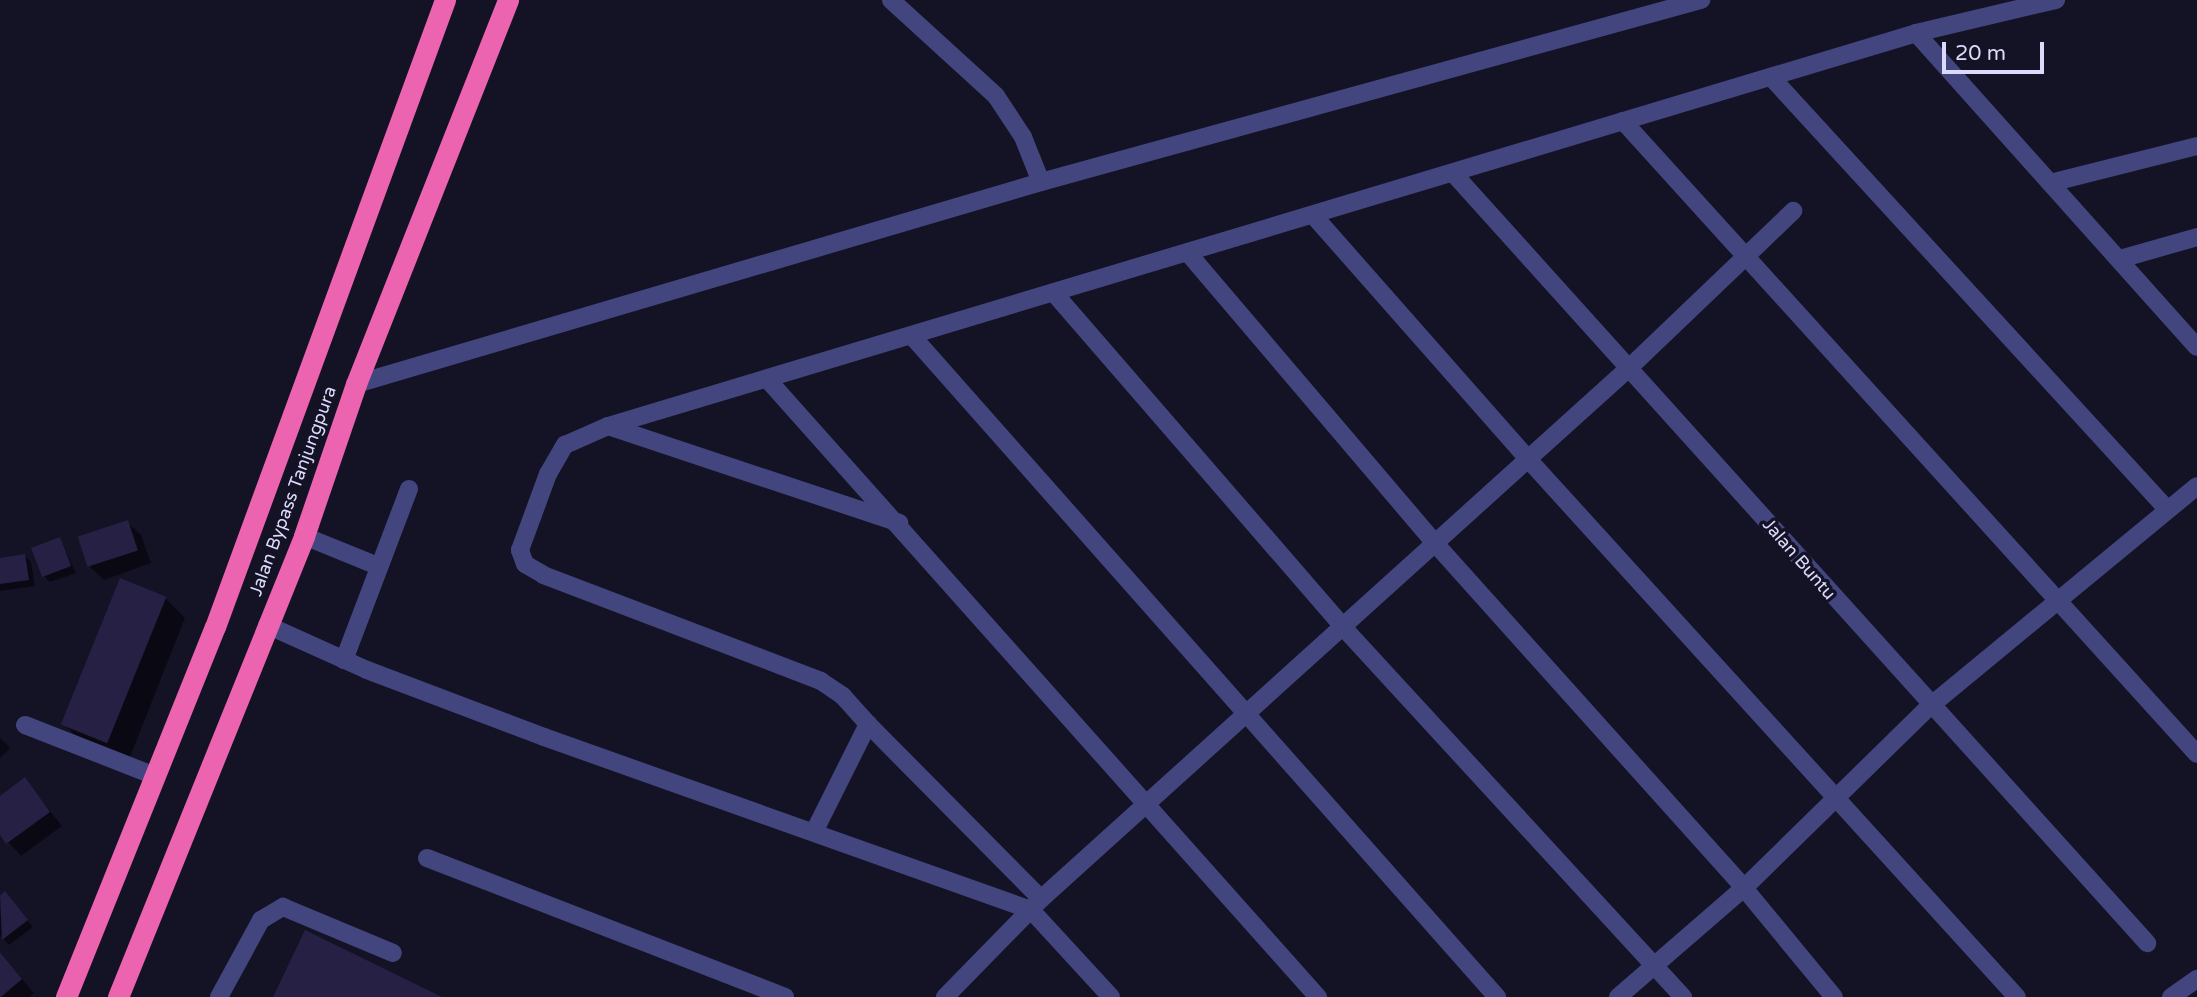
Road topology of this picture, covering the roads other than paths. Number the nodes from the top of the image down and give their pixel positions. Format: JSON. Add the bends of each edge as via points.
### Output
{"nodes":[{"id":1,"x":445,"y":0,"type":"edge"},
{"id":2,"x":508,"y":0,"type":"edge"},
{"id":3,"x":891,"y":0,"type":"edge"},
{"id":4,"x":1701,"y":0,"type":"edge"},
{"id":5,"x":2056,"y":0,"type":"edge"},
{"id":6,"x":1916,"y":33,"type":"junction"},
{"id":7,"x":1771,"y":77,"type":"junction"},
{"id":8,"x":1623,"y":121,"type":"junction"},
{"id":9,"x":2197,"y":146,"type":"edge"},
{"id":10,"x":1453,"y":173,"type":"junction"},
{"id":11,"x":1041,"y":182,"type":"junction"},
{"id":12,"x":2050,"y":183,"type":"junction"},
{"id":13,"x":1793,"y":211,"type":"dead end"},
{"id":14,"x":1313,"y":215,"type":"junction"},
{"id":15,"x":2197,"y":237,"type":"edge"},
{"id":16,"x":1188,"y":253,"type":"junction"},
{"id":17,"x":1745,"y":254,"type":"junction"},
{"id":18,"x":2120,"y":259,"type":"junction"},
{"id":19,"x":1054,"y":293,"type":"junction"},
{"id":20,"x":912,"y":336,"type":"junction"},
{"id":21,"x":2197,"y":347,"type":"edge"},
{"id":22,"x":1630,"y":368,"type":"junction"},
{"id":23,"x":768,"y":380,"type":"junction"},
{"id":24,"x":356,"y":384,"type":"junction"},
{"id":25,"x":608,"y":426,"type":"junction"},
{"id":26,"x":1527,"y":458,"type":"junction"},
{"id":27,"x":2197,"y":486,"type":"edge"},
{"id":28,"x":409,"y":489,"type":"dead end"},
{"id":29,"x":2166,"y":509,"type":"junction"},
{"id":30,"x":899,"y":523,"type":"junction"},
{"id":31,"x":304,"y":536,"type":"junction"},
{"id":32,"x":1433,"y":541,"type":"junction"},
{"id":33,"x":377,"y":566,"type":"junction"},
{"id":34,"x":2057,"y":600,"type":"junction"},
{"id":35,"x":267,"y":625,"type":"junction"},
{"id":36,"x":1342,"y":626,"type":"junction"},
{"id":37,"x":344,"y":660,"type":"junction"},
{"id":38,"x":1929,"y":707,"type":"junction"},
{"id":39,"x":1246,"y":715,"type":"junction"},
{"id":40,"x":868,"y":724,"type":"junction"},
{"id":41,"x":25,"y":725,"type":"dead end"},
{"id":42,"x":2197,"y":754,"type":"edge"},
{"id":43,"x":155,"y":776,"type":"junction"},
{"id":44,"x":1837,"y":797,"type":"junction"},
{"id":45,"x":1148,"y":802,"type":"junction"},
{"id":46,"x":814,"y":832,"type":"junction"},
{"id":47,"x":427,"y":858,"type":"dead end"},
{"id":48,"x":1744,"y":888,"type":"junction"},
{"id":49,"x":1036,"y":904,"type":"junction"},
{"id":50,"x":2147,"y":943,"type":"dead end"},
{"id":51,"x":393,"y":953,"type":"dead end"},
{"id":52,"x":1654,"y":964,"type":"junction"},
{"id":53,"x":2197,"y":979,"type":"edge"},
{"id":54,"x":66,"y":996,"type":"edge"},
{"id":55,"x":123,"y":996,"type":"edge"},
{"id":56,"x":778,"y":996,"type":"edge"},
{"id":57,"x":219,"y":997,"type":"edge"},
{"id":58,"x":945,"y":997,"type":"edge"},
{"id":59,"x":1111,"y":997,"type":"edge"},
{"id":60,"x":1318,"y":997,"type":"edge"},
{"id":61,"x":1497,"y":997,"type":"edge"},
{"id":62,"x":1618,"y":997,"type":"edge"},
{"id":63,"x":1682,"y":997,"type":"edge"},
{"id":64,"x":1834,"y":997,"type":"edge"},
{"id":65,"x":2017,"y":997,"type":"edge"},
{"id":66,"x":2171,"y":997,"type":"edge"}],
"edges":[{"from":1,"to":43,"type":"highway","name":"Jalan Bypass Tanjungpura","via":[[215,627]]},
{"from":2,"to":24,"type":"highway","name":"Jalan Bypass Tanjungpura"},
{"from":3,"to":11,"type":"street","via":[[996,96],[1023,137]]},
{"from":4,"to":11,"type":"street"},
{"from":5,"to":6,"type":"street"},
{"from":6,"to":7,"type":"street"},
{"from":6,"to":12,"type":"street"},
{"from":7,"to":8,"type":"street"},
{"from":7,"to":29,"type":"street"},
{"from":8,"to":10,"type":"street"},
{"from":8,"to":17,"type":"street"},
{"from":9,"to":12,"type":"street"},
{"from":10,"to":14,"type":"street"},
{"from":10,"to":22,"type":"street","name":"Jalan Buntu"},
{"from":11,"to":24,"type":"street"},
{"from":12,"to":18,"type":"street"},
{"from":13,"to":17,"type":"street"},
{"from":14,"to":16,"type":"street"},
{"from":14,"to":26,"type":"street"},
{"from":15,"to":18,"type":"street"},
{"from":16,"to":19,"type":"street"},
{"from":16,"to":32,"type":"street"},
{"from":17,"to":22,"type":"street"},
{"from":17,"to":34,"type":"street"},
{"from":18,"to":21,"type":"street"},
{"from":19,"to":20,"type":"street"},
{"from":19,"to":36,"type":"street"},
{"from":20,"to":23,"type":"street"},
{"from":20,"to":39,"type":"street"},
{"from":22,"to":26,"type":"street"},
{"from":22,"to":38,"type":"street","name":"Jalan Buntu"},
{"from":23,"to":25,"type":"street"},
{"from":23,"to":30,"type":"street"},
{"from":24,"to":31,"type":"highway","name":"Jalan Bypass Tanjungpura"},
{"from":25,"to":30,"type":"street"},
{"from":25,"to":40,"type":"street","via":[[573,440],[557,457],[520,550],[525,564],[821,681],[843,696]]},
{"from":26,"to":32,"type":"street"},
{"from":26,"to":44,"type":"street"},
{"from":27,"to":29,"type":"street"},
{"from":28,"to":33,"type":"street"},
{"from":29,"to":34,"type":"street"},
{"from":30,"to":45,"type":"street"},
{"from":31,"to":33,"type":"street"},
{"from":31,"to":35,"type":"highway","name":"Jalan Bypass Tanjungpura"},
{"from":32,"to":36,"type":"street"},
{"from":32,"to":48,"type":"street"},
{"from":33,"to":37,"type":"street"},
{"from":34,"to":38,"type":"street"},
{"from":34,"to":42,"type":"street"},
{"from":35,"to":37,"type":"street"},
{"from":35,"to":55,"type":"highway","name":"Jalan Bypass Tanjungpura"},
{"from":36,"to":39,"type":"street"},
{"from":36,"to":52,"type":"street"},
{"from":37,"to":46,"type":"street"},
{"from":38,"to":44,"type":"street"},
{"from":38,"to":50,"type":"street","name":"Jalan Buntu"},
{"from":39,"to":45,"type":"street"},
{"from":39,"to":61,"type":"street"},
{"from":40,"to":46,"type":"street"},
{"from":40,"to":49,"type":"street"},
{"from":41,"to":43,"type":"street"},
{"from":43,"to":54,"type":"highway","name":"Jalan Bypass Tanjungpura"},
{"from":44,"to":48,"type":"street"},
{"from":44,"to":65,"type":"street"},
{"from":45,"to":49,"type":"street"},
{"from":45,"to":60,"type":"street"},
{"from":46,"to":49,"type":"street"},
{"from":47,"to":56,"type":"street"},
{"from":48,"to":52,"type":"street"},
{"from":48,"to":64,"type":"street"},
{"from":49,"to":58,"type":"street"},
{"from":49,"to":59,"type":"street"},
{"from":51,"to":57,"type":"street","via":[[282,907],[261,920]]},
{"from":52,"to":62,"type":"street"},
{"from":52,"to":63,"type":"street"},
{"from":53,"to":66,"type":"street"}]}
